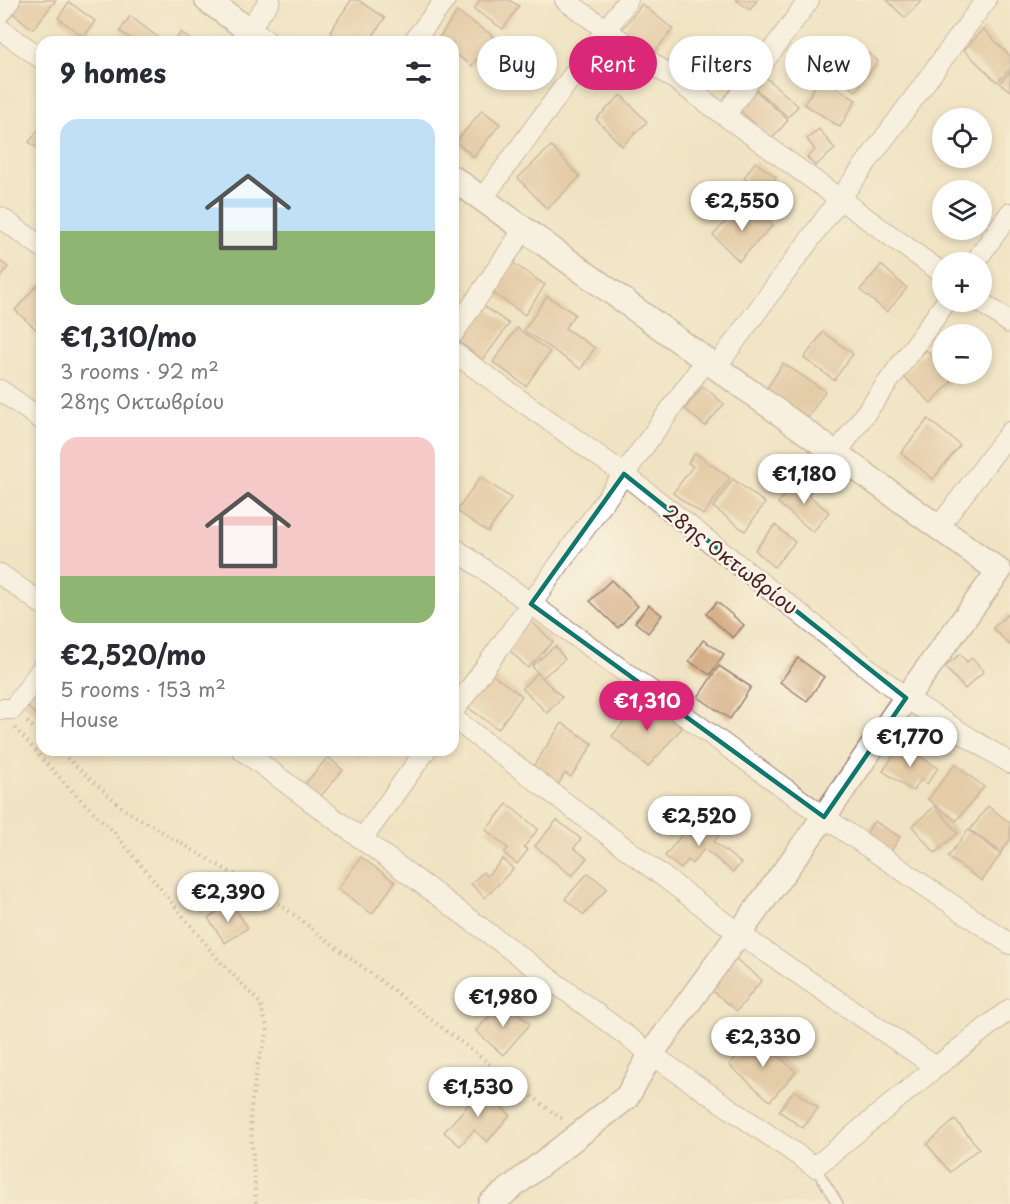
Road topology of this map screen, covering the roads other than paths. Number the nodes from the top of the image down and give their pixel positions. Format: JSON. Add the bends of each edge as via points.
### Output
{"nodes":[{"id":1,"x":10,"y":0,"type":"edge"},
{"id":2,"x":207,"y":0,"type":"edge"},
{"id":3,"x":270,"y":0,"type":"edge"},
{"id":4,"x":445,"y":0,"type":"edge"},
{"id":5,"x":565,"y":0,"type":"edge"},
{"id":6,"x":628,"y":0,"type":"edge"},
{"id":7,"x":809,"y":0,"type":"edge"},
{"id":8,"x":986,"y":0,"type":"edge"},
{"id":9,"x":0,"y":13,"type":"edge"},
{"id":10,"x":0,"y":29,"type":"edge"},
{"id":11,"x":606,"y":30,"type":"junction"},
{"id":12,"x":257,"y":36,"type":"edge"},
{"id":13,"x":418,"y":36,"type":"edge"},
{"id":14,"x":36,"y":55,"type":"edge"},
{"id":15,"x":724,"y":115,"type":"junction"},
{"id":16,"x":459,"y":182,"type":"edge"},
{"id":17,"x":483,"y":199,"type":"junction"},
{"id":18,"x":840,"y":199,"type":"junction"},
{"id":19,"x":1010,"y":213,"type":"edge"},
{"id":20,"x":0,"y":217,"type":"edge"},
{"id":21,"x":524,"y":229,"type":"junction"},
{"id":22,"x":36,"y":243,"type":"edge"},
{"id":23,"x":982,"y":252,"type":"edge"},
{"id":24,"x":932,"y":266,"type":"edge"},
{"id":25,"x":992,"y":310,"type":"edge"},
{"id":26,"x":939,"y":312,"type":"edge"},
{"id":27,"x":1010,"y":323,"type":"edge"},
{"id":28,"x":459,"y":325,"type":"edge"},
{"id":29,"x":459,"y":356,"type":"edge"},
{"id":30,"x":711,"y":364,"type":"junction"},
{"id":31,"x":0,"y":390,"type":"edge"},
{"id":32,"x":36,"y":416,"type":"edge"},
{"id":33,"x":1010,"y":432,"type":"edge"},
{"id":34,"x":836,"y":454,"type":"junction"},
{"id":35,"x":624,"y":474,"type":"junction"},
{"id":36,"x":938,"y":528,"type":"junction"},
{"id":37,"x":459,"y":551,"type":"edge"},
{"id":38,"x":0,"y":574,"type":"edge"},
{"id":39,"x":1004,"y":575,"type":"edge"},
{"id":40,"x":36,"y":600,"type":"edge"},
{"id":41,"x":531,"y":604,"type":"junction"},
{"id":42,"x":36,"y":675,"type":"edge"},
{"id":43,"x":906,"y":698,"type":"junction"},
{"id":44,"x":459,"y":704,"type":"edge"},
{"id":45,"x":6,"y":709,"type":"edge"},
{"id":46,"x":459,"y":723,"type":"edge"},
{"id":47,"x":250,"y":756,"type":"edge"},
{"id":48,"x":422,"y":756,"type":"edge"},
{"id":49,"x":1010,"y":763,"type":"edge"},
{"id":50,"x":824,"y":817,"type":"junction"},
{"id":51,"x":363,"y":838,"type":"junction"},
{"id":52,"x":738,"y":933,"type":"junction"},
{"id":53,"x":1010,"y":944,"type":"edge"},
{"id":54,"x":1010,"y":1010,"type":"edge"},
{"id":55,"x":651,"y":1054,"type":"junction"},
{"id":56,"x":936,"y":1067,"type":"junction"},
{"id":57,"x":815,"y":1167,"type":"junction"},
{"id":58,"x":490,"y":1204,"type":"edge"},
{"id":59,"x":838,"y":1204,"type":"edge"}],
"edges":[{"from":1,"to":9,"type":"street"},
{"from":2,"to":12,"type":"street"},
{"from":3,"to":12,"type":"street"},
{"from":4,"to":13,"type":"street"},
{"from":5,"to":11,"type":"street"},
{"from":6,"to":11,"type":"street"},
{"from":7,"to":15,"type":"street"},
{"from":8,"to":18,"type":"street"},
{"from":10,"to":14,"type":"street"},
{"from":11,"to":15,"type":"street"},
{"from":11,"to":17,"type":"street"},
{"from":15,"to":18,"type":"street"},
{"from":16,"to":17,"type":"street"},
{"from":17,"to":21,"type":"street"},
{"from":18,"to":24,"type":"street"},
{"from":18,"to":30,"type":"street"},
{"from":19,"to":23,"type":"street"},
{"from":20,"to":22,"type":"street"},
{"from":21,"to":28,"type":"street"},
{"from":21,"to":30,"type":"street"},
{"from":25,"to":27,"type":"street"},
{"from":26,"to":34,"type":"street"},
{"from":29,"to":35,"type":"street","name":"28ης Οκτωβρίου"},
{"from":30,"to":34,"type":"street"},
{"from":30,"to":35,"type":"street"},
{"from":31,"to":32,"type":"street"},
{"from":33,"to":36,"type":"street"},
{"from":34,"to":36,"type":"street"},
{"from":35,"to":41,"type":"street"},
{"from":35,"to":43,"type":"street","name":"28ης Οκτωβρίου"},
{"from":36,"to":39,"type":"street"},
{"from":37,"to":41,"type":"street"},
{"from":38,"to":40,"type":"street"},
{"from":39,"to":43,"type":"street"},
{"from":41,"to":44,"type":"street"},
{"from":41,"to":50,"type":"street"},
{"from":42,"to":45,"type":"street"},
{"from":43,"to":49,"type":"street","name":"28ης Οκτωβρίου"},
{"from":43,"to":50,"type":"street"},
{"from":46,"to":52,"type":"street"},
{"from":47,"to":51,"type":"street"},
{"from":48,"to":51,"type":"street"},
{"from":50,"to":52,"type":"street"},
{"from":50,"to":53,"type":"street"},
{"from":51,"to":55,"type":"street"},
{"from":52,"to":55,"type":"street"},
{"from":52,"to":56,"type":"street"},
{"from":54,"to":56,"type":"street"},
{"from":55,"to":57,"type":"street"},
{"from":55,"to":58,"type":"street","via":[[627,1097]]},
{"from":56,"to":57,"type":"street"},
{"from":57,"to":59,"type":"lane"}]}
